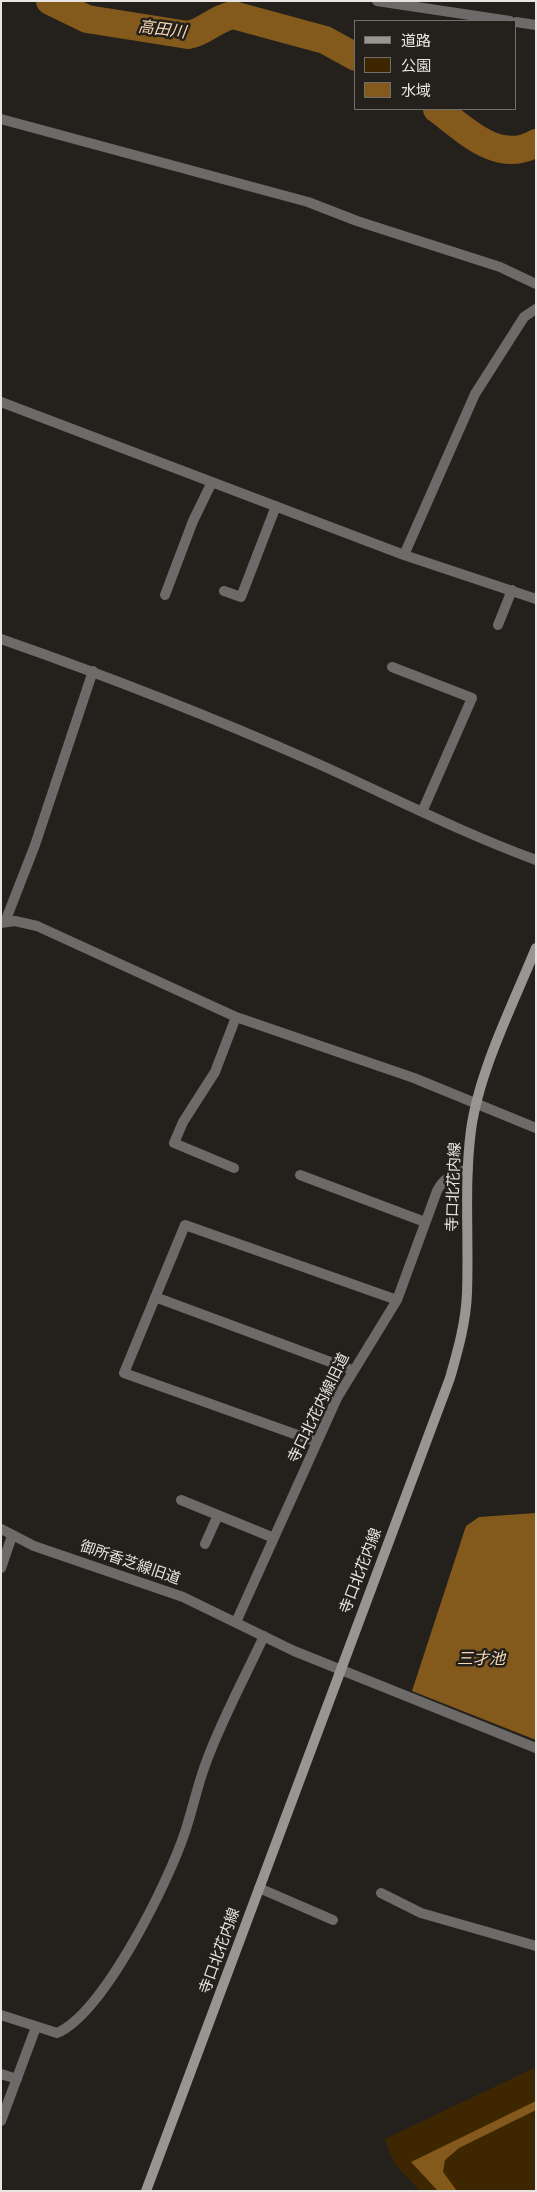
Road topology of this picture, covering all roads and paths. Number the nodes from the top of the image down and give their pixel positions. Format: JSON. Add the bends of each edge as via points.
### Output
{"nodes":[{"id":1,"x":377,"y":1,"type":"edge"},
{"id":2,"x":503,"y":20,"type":"edge"},
{"id":3,"x":517,"y":22,"type":"edge"},
{"id":4,"x":536,"y":25,"type":"edge"},
{"id":5,"x":1,"y":119,"type":"edge"},
{"id":6,"x":536,"y":284,"type":"edge"},
{"id":7,"x":536,"y":309,"type":"edge"},
{"id":8,"x":1,"y":402,"type":"edge"},
{"id":9,"x":212,"y":482,"type":"junction"},
{"id":10,"x":276,"y":506,"type":"junction"},
{"id":11,"x":404,"y":555,"type":"junction"},
{"id":12,"x":512,"y":590,"type":"junction"},
{"id":13,"x":224,"y":591,"type":"dead end"},
{"id":14,"x":165,"y":595,"type":"dead end"},
{"id":15,"x":536,"y":599,"type":"edge"},
{"id":16,"x":498,"y":625,"type":"dead end"},
{"id":17,"x":1,"y":639,"type":"edge"},
{"id":18,"x":392,"y":667,"type":"dead end"},
{"id":19,"x":93,"y":671,"type":"junction"},
{"id":20,"x":422,"y":812,"type":"junction"},
{"id":21,"x":536,"y":860,"type":"edge"},
{"id":22,"x":3,"y":923,"type":"edge"},
{"id":23,"x":536,"y":948,"type":"edge"},
{"id":24,"x":236,"y":1017,"type":"junction"},
{"id":25,"x":476,"y":1104,"type":"junction"},
{"id":26,"x":536,"y":1128,"type":"edge"},
{"id":27,"x":234,"y":1168,"type":"dead end"},
{"id":28,"x":468,"y":1169,"type":"junction"},
{"id":29,"x":300,"y":1175,"type":"dead end"},
{"id":30,"x":425,"y":1222,"type":"junction"},
{"id":31,"x":155,"y":1297,"type":"junction"},
{"id":32,"x":396,"y":1300,"type":"junction"},
{"id":33,"x":352,"y":1370,"type":"junction"},
{"id":34,"x":317,"y":1442,"type":"junction"},
{"id":35,"x":181,"y":1500,"type":"dead end"},
{"id":36,"x":218,"y":1515,"type":"junction"},
{"id":37,"x":1,"y":1530,"type":"edge"},
{"id":38,"x":12,"y":1536,"type":"junction"},
{"id":39,"x":274,"y":1538,"type":"junction"},
{"id":40,"x":205,"y":1544,"type":"dead end"},
{"id":41,"x":1,"y":1568,"type":"edge"},
{"id":42,"x":236,"y":1622,"type":"junction"},
{"id":43,"x":264,"y":1636,"type":"junction"},
{"id":44,"x":340,"y":1669,"type":"junction"},
{"id":45,"x":536,"y":1748,"type":"edge"},
{"id":46,"x":259,"y":1888,"type":"junction"},
{"id":47,"x":381,"y":1893,"type":"dead end"},
{"id":48,"x":333,"y":1920,"type":"dead end"},
{"id":49,"x":536,"y":1946,"type":"edge"},
{"id":50,"x":1,"y":2015,"type":"edge"},
{"id":51,"x":36,"y":2027,"type":"junction"},
{"id":52,"x":1,"y":2074,"type":"edge"},
{"id":53,"x":17,"y":2079,"type":"junction"},
{"id":54,"x":1,"y":2121,"type":"edge"},
{"id":55,"x":146,"y":2191,"type":"edge"}],
"edges":[{"from":1,"to":2,"type":"street"},
{"from":3,"to":4,"type":"street"},
{"from":5,"to":6,"type":"street","via":[[300,200],[357,222],[500,267]]},
{"from":7,"to":11,"type":"street","via":[[524,317],[476,394]]},
{"from":8,"to":9,"type":"street"},
{"from":9,"to":10,"type":"street"},
{"from":9,"to":14,"type":"street","via":[[193,521]]},
{"from":10,"to":11,"type":"street"},
{"from":10,"to":13,"type":"street","via":[[241,597]]},
{"from":11,"to":12,"type":"street"},
{"from":12,"to":15,"type":"street"},
{"from":12,"to":16,"type":"street"},
{"from":17,"to":19,"type":"street"},
{"from":18,"to":20,"type":"street","via":[[472,698]]},
{"from":19,"to":20,"type":"street","via":[[313,762]]},
{"from":19,"to":22,"type":"street","via":[[35,845]]},
{"from":20,"to":21,"type":"street"},
{"from":22,"to":24,"type":"street","via":[[15,921],[38,926]]},
{"from":23,"to":25,"type":"main road","name":"寺口北花内線"},
{"from":24,"to":25,"type":"street","via":[[414,1078]]},
{"from":24,"to":27,"type":"street","via":[[216,1072],[183,1122],[174,1143]]},
{"from":25,"to":26,"type":"street"},
{"from":25,"to":28,"type":"main road","name":"寺口北花内線"},
{"from":28,"to":30,"type":"street","name":"寺口北花内線旧道","via":[[442,1181]]},
{"from":28,"to":44,"type":"main road","name":"寺口北花内線","via":[[467,1294],[459,1346],[450,1378]]},
{"from":29,"to":30,"type":"street"},
{"from":30,"to":32,"type":"street","name":"寺口北花内線旧道"},
{"from":31,"to":32,"type":"street","via":[[186,1225]]},
{"from":31,"to":33,"type":"street"},
{"from":31,"to":34,"type":"street","via":[[124,1372]]},
{"from":32,"to":33,"type":"street","name":"寺口北花内線旧道"},
{"from":33,"to":34,"type":"street","name":"寺口北花内線旧道"},
{"from":34,"to":39,"type":"street","name":"寺口北花内線旧道"},
{"from":35,"to":36,"type":"street"},
{"from":36,"to":39,"type":"street"},
{"from":36,"to":40,"type":"street"},
{"from":37,"to":38,"type":"street","name":"御所香芝線旧道"},
{"from":38,"to":41,"type":"street"},
{"from":38,"to":42,"type":"street","name":"御所香芝線旧道","via":[[183,1597]]},
{"from":39,"to":42,"type":"street","name":"寺口北花内線旧道"},
{"from":42,"to":43,"type":"street","name":"御所香芝線旧道"},
{"from":43,"to":44,"type":"street","name":"御所香芝線旧道"},
{"from":43,"to":51,"type":"street","via":[[207,1760],[178,1852],[121,1965],[65,2030],[57,2033]]},
{"from":44,"to":45,"type":"street","name":"御所香芝線旧道"},
{"from":44,"to":46,"type":"main road","name":"寺口北花内線"},
{"from":46,"to":48,"type":"street"},
{"from":46,"to":55,"type":"main road","name":"寺口北花内線"},
{"from":47,"to":49,"type":"street","via":[[421,1913]]},
{"from":50,"to":51,"type":"street"},
{"from":51,"to":53,"type":"street"},
{"from":52,"to":53,"type":"street"},
{"from":53,"to":54,"type":"street"}]}
